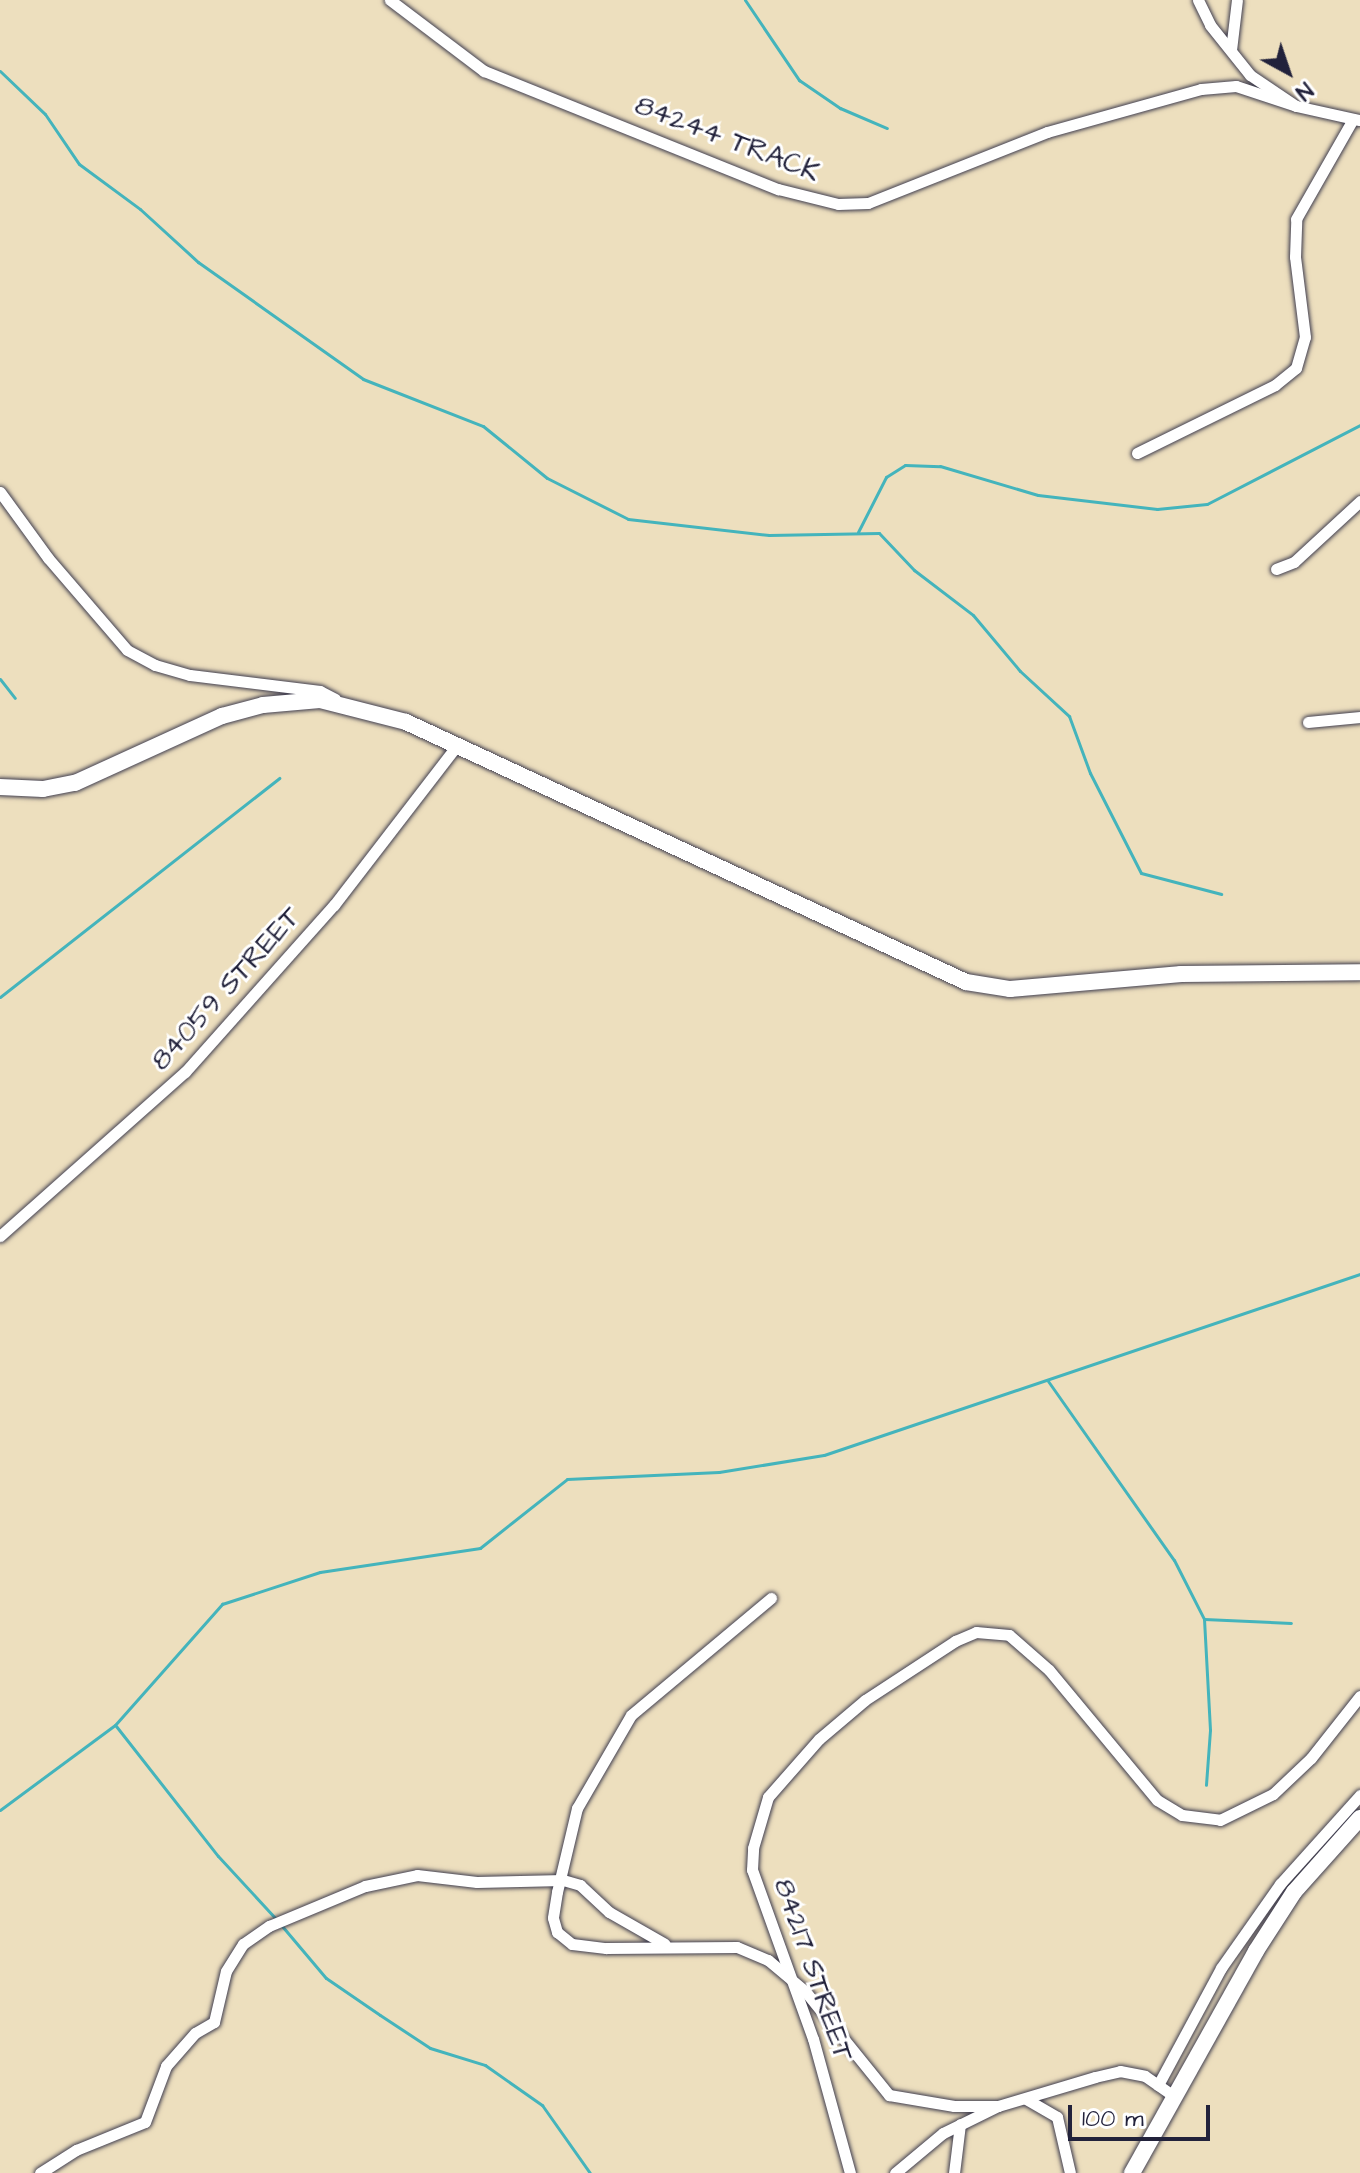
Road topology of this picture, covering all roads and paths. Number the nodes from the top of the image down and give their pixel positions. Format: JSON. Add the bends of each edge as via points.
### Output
{"nodes":[{"id":1,"x":390,"y":0,"type":"edge"},
{"id":2,"x":1198,"y":0,"type":"edge"},
{"id":3,"x":1237,"y":0,"type":"edge"},
{"id":4,"x":1231,"y":51,"type":"junction"},
{"id":5,"x":1296,"y":106,"type":"junction"},
{"id":6,"x":1357,"y":120,"type":"edge"},
{"id":7,"x":1137,"y":453,"type":"dead end"},
{"id":8,"x":0,"y":492,"type":"edge"},
{"id":9,"x":1360,"y":501,"type":"edge"},
{"id":10,"x":1276,"y":569,"type":"dead end"},
{"id":11,"x":346,"y":705,"type":"junction"},
{"id":12,"x":1360,"y":717,"type":"edge"},
{"id":13,"x":1308,"y":722,"type":"dead end"},
{"id":14,"x":457,"y":745,"type":"junction"},
{"id":15,"x":0,"y":787,"type":"edge"},
{"id":16,"x":1360,"y":972,"type":"edge"},
{"id":17,"x":0,"y":1236,"type":"edge"},
{"id":18,"x":771,"y":1598,"type":"dead end"},
{"id":19,"x":1360,"y":1696,"type":"edge"},
{"id":20,"x":1360,"y":1795,"type":"edge"},
{"id":21,"x":1360,"y":1818,"type":"edge"},
{"id":22,"x":563,"y":1880,"type":"junction"},
{"id":23,"x":665,"y":1944,"type":"junction"},
{"id":24,"x":789,"y":1975,"type":"junction"},
{"id":25,"x":1158,"y":2085,"type":"junction"},
{"id":26,"x":1174,"y":2096,"type":"junction"},
{"id":27,"x":1026,"y":2099,"type":"junction"},
{"id":28,"x":998,"y":2106,"type":"junction"},
{"id":29,"x":960,"y":2124,"type":"junction"},
{"id":30,"x":40,"y":2173,"type":"edge"},
{"id":31,"x":850,"y":2173,"type":"edge"},
{"id":32,"x":895,"y":2173,"type":"edge"},
{"id":33,"x":954,"y":2173,"type":"edge"},
{"id":34,"x":1070,"y":2173,"type":"edge"},
{"id":35,"x":1132,"y":2173,"type":"edge"}],
"edges":[{"from":1,"to":5,"type":"street","name":"84244 TRACK","via":[[484,71],[778,189],[838,204],[868,203],[1047,132],[1201,89],[1236,86]]},
{"from":2,"to":4,"type":"street"},
{"from":3,"to":4,"type":"street"},
{"from":4,"to":5,"type":"street","via":[[1250,75]]},
{"from":5,"to":6,"type":"street","name":"84244 TRACK"},
{"from":6,"to":7,"type":"street","via":[[1296,219],[1305,337],[1296,368],[1275,385]]},
{"from":8,"to":11,"type":"street","via":[[82,602],[127,650],[190,675],[320,691]]},
{"from":9,"to":10,"type":"street","via":[[1294,562]]},
{"from":11,"to":14,"type":"street","via":[[406,722]]},
{"from":11,"to":15,"type":"street","via":[[320,700],[263,705],[222,716],[75,783],[43,789]]},
{"from":12,"to":13,"type":"street"},
{"from":14,"to":16,"type":"street","via":[[866,938],[990,988],[1181,974]]},
{"from":14,"to":17,"type":"street","name":"84059 STREET","via":[[334,905],[185,1072]]},
{"from":18,"to":22,"type":"street","via":[[631,1715],[577,1808]]},
{"from":19,"to":24,"type":"street","name":"84217 STREET","via":[[1311,1758],[1273,1794],[1220,1820],[1182,1815],[1141,1786],[1032,1651],[1009,1635],[955,1641],[848,1712],[768,1797],[752,1870]]},
{"from":20,"to":25,"type":"street","via":[[1280,1884],[1221,1968]]},
{"from":21,"to":26,"type":"street","via":[[1294,1892]]},
{"from":22,"to":23,"type":"street","via":[[580,1885],[609,1912]]},
{"from":22,"to":23,"type":"street","via":[[553,1918],[564,1939],[606,1948]]},
{"from":22,"to":30,"type":"street","via":[[395,1876],[269,1926],[230,1958],[219,2012],[166,2066],[145,2122],[76,2150]]},
{"from":23,"to":24,"type":"street","via":[[737,1947]]},
{"from":24,"to":28,"type":"street","via":[[889,2095],[954,2106]]},
{"from":24,"to":31,"type":"street","name":"84217 STREET","via":[[835,2109]]},
{"from":25,"to":26,"type":"street"},
{"from":25,"to":27,"type":"street","via":[[1120,2071]]},
{"from":26,"to":35,"type":"street"},
{"from":27,"to":28,"type":"street"},
{"from":27,"to":34,"type":"street","via":[[1057,2117]]},
{"from":28,"to":29,"type":"street"},
{"from":29,"to":32,"type":"street"},
{"from":29,"to":33,"type":"street"}]}
